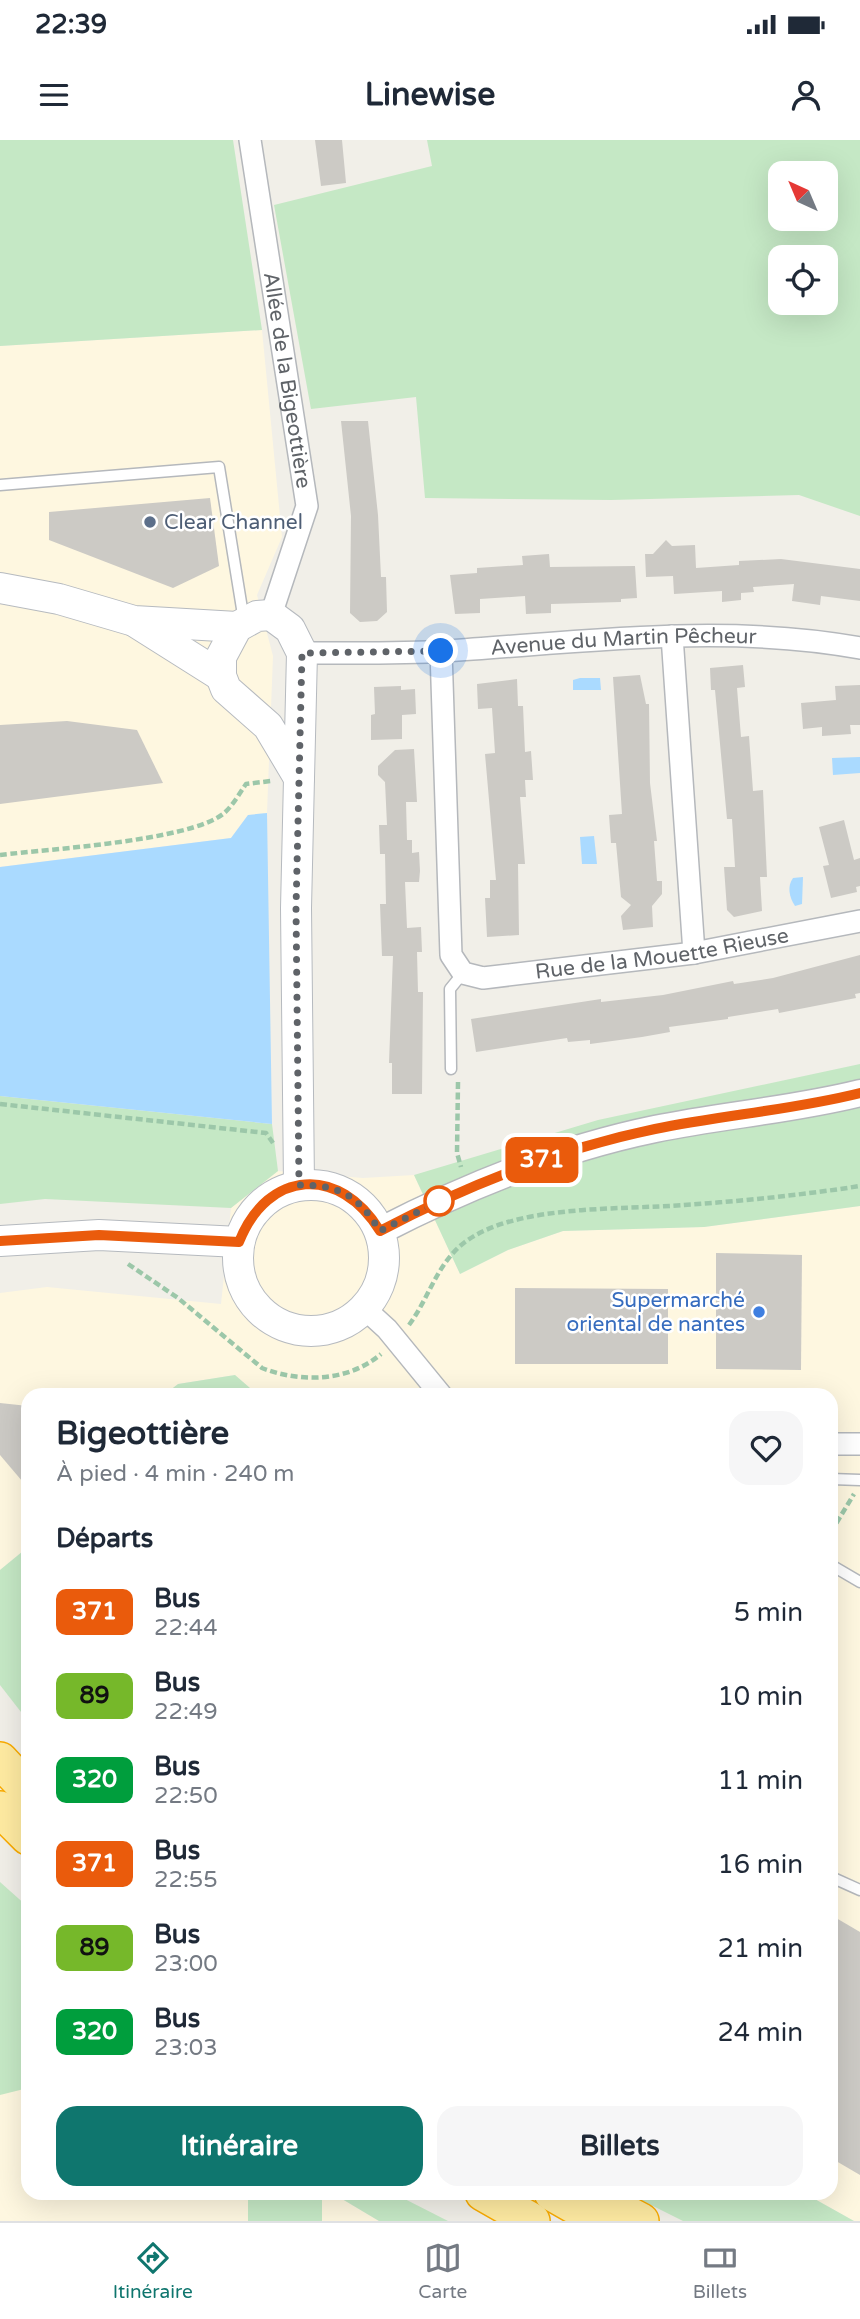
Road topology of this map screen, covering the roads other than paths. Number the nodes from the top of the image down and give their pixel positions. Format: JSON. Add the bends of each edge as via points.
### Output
{"nodes":[{"id":1,"x":250,"y":140,"type":"edge"},
{"id":2,"x":0,"y":485,"type":"edge"},
{"id":3,"x":0,"y":589,"type":"edge"},
{"id":4,"x":134,"y":621,"type":"junction"},
{"id":5,"x":251,"y":621,"type":"junction"},
{"id":6,"x":672,"y":636,"type":"junction"},
{"id":7,"x":860,"y":648,"type":"edge"},
{"id":8,"x":441,"y":651,"type":"junction"},
{"id":9,"x":302,"y":653,"type":"junction"},
{"id":10,"x":221,"y":676,"type":"junction"},
{"id":11,"x":299,"y":778,"type":"junction"},
{"id":12,"x":860,"y":921,"type":"edge"},
{"id":13,"x":694,"y":953,"type":"junction"},
{"id":14,"x":463,"y":974,"type":"junction"},
{"id":15,"x":451,"y":1069,"type":"road end"},
{"id":16,"x":860,"y":1093,"type":"edge"},
{"id":17,"x":299,"y":1185,"type":"junction"},
{"id":18,"x":380,"y":1231,"type":"junction"},
{"id":19,"x":0,"y":1241,"type":"edge"},
{"id":20,"x":239,"y":1242,"type":"junction"},
{"id":21,"x":364,"y":1308,"type":"junction"},
{"id":22,"x":431,"y":1388,"type":"edge"},
{"id":23,"x":838,"y":1444,"type":"edge"},
{"id":24,"x":860,"y":1444,"type":"edge"},
{"id":25,"x":838,"y":1479,"type":"edge"},
{"id":26,"x":860,"y":1481,"type":"edge"},
{"id":27,"x":838,"y":1569,"type":"edge"},
{"id":28,"x":860,"y":1581,"type":"edge"},
{"id":29,"x":0,"y":1760,"type":"edge"},
{"id":30,"x":21,"y":1782,"type":"edge"},
{"id":31,"x":0,"y":1809,"type":"edge"},
{"id":32,"x":21,"y":1831,"type":"edge"},
{"id":33,"x":838,"y":1880,"type":"edge"},
{"id":34,"x":860,"y":1890,"type":"edge"},
{"id":35,"x":495,"y":2200,"type":"edge"},
{"id":36,"x":564,"y":2200,"type":"edge"},
{"id":37,"x":600,"y":2200,"type":"edge"},
{"id":38,"x":532,"y":2221,"type":"edge"},
{"id":39,"x":601,"y":2221,"type":"edge"},
{"id":40,"x":641,"y":2221,"type":"edge"}],
"edges":[{"from":1,"to":5,"type":"street","name":"Allée de la Bigeottière","via":[[307,506]]},
{"from":2,"to":5,"type":"lane","via":[[219,467]]},
{"from":3,"to":4,"type":"main road","via":[[59,599]]},
{"from":4,"to":5,"type":"main road"},
{"from":4,"to":10,"type":"main road"},
{"from":5,"to":9,"type":"main road","via":[[290,629]]},
{"from":5,"to":10,"type":"main road","via":[[221,657]]},
{"from":6,"to":7,"type":"street","name":"Avenue du Martin Pêcheur","via":[[769,638]]},
{"from":6,"to":8,"type":"street","name":"Avenue du Martin Pêcheur"},
{"from":6,"to":13,"type":"street"},
{"from":8,"to":9,"type":"street","name":"Avenue du Martin Pêcheur"},
{"from":8,"to":14,"type":"street","via":[[451,955]]},
{"from":9,"to":11,"type":"main road"},
{"from":10,"to":11,"type":"main road","via":[[226,689],[268,726]]},
{"from":11,"to":17,"type":"main road"},
{"from":12,"to":13,"type":"street","name":"Rue de la Mouette Rieuse"},
{"from":13,"to":14,"type":"street","name":"Rue de la Mouette Rieuse","via":[[482,978]]},
{"from":14,"to":15,"type":"lane","via":[[450,989]]},
{"from":16,"to":18,"type":"street","via":[[653,1129],[554,1156],[466,1188]]},
{"from":17,"to":18,"type":"main road","via":[[324,1185],[348,1194],[367,1210]]},
{"from":17,"to":20,"type":"main road","via":[[278,1192],[261,1205]]},
{"from":18,"to":21,"type":"main road","via":[[383,1272]]},
{"from":19,"to":20,"type":"main road","via":[[99,1235]]},
{"from":20,"to":21,"type":"main road","via":[[238,1269],[248,1295],[265,1315],[289,1328],[316,1331],[342,1324]]},
{"from":21,"to":22,"type":"street","via":[[396,1340]]},
{"from":23,"to":24,"type":"street"},
{"from":25,"to":26,"type":"lane"},
{"from":27,"to":28,"type":"lane"},
{"from":29,"to":30,"type":"highway"},
{"from":31,"to":32,"type":"highway"},
{"from":33,"to":34,"type":"lane"},
{"from":35,"to":38,"type":"highway"},
{"from":36,"to":39,"type":"highway"},
{"from":37,"to":40,"type":"highway"}]}
